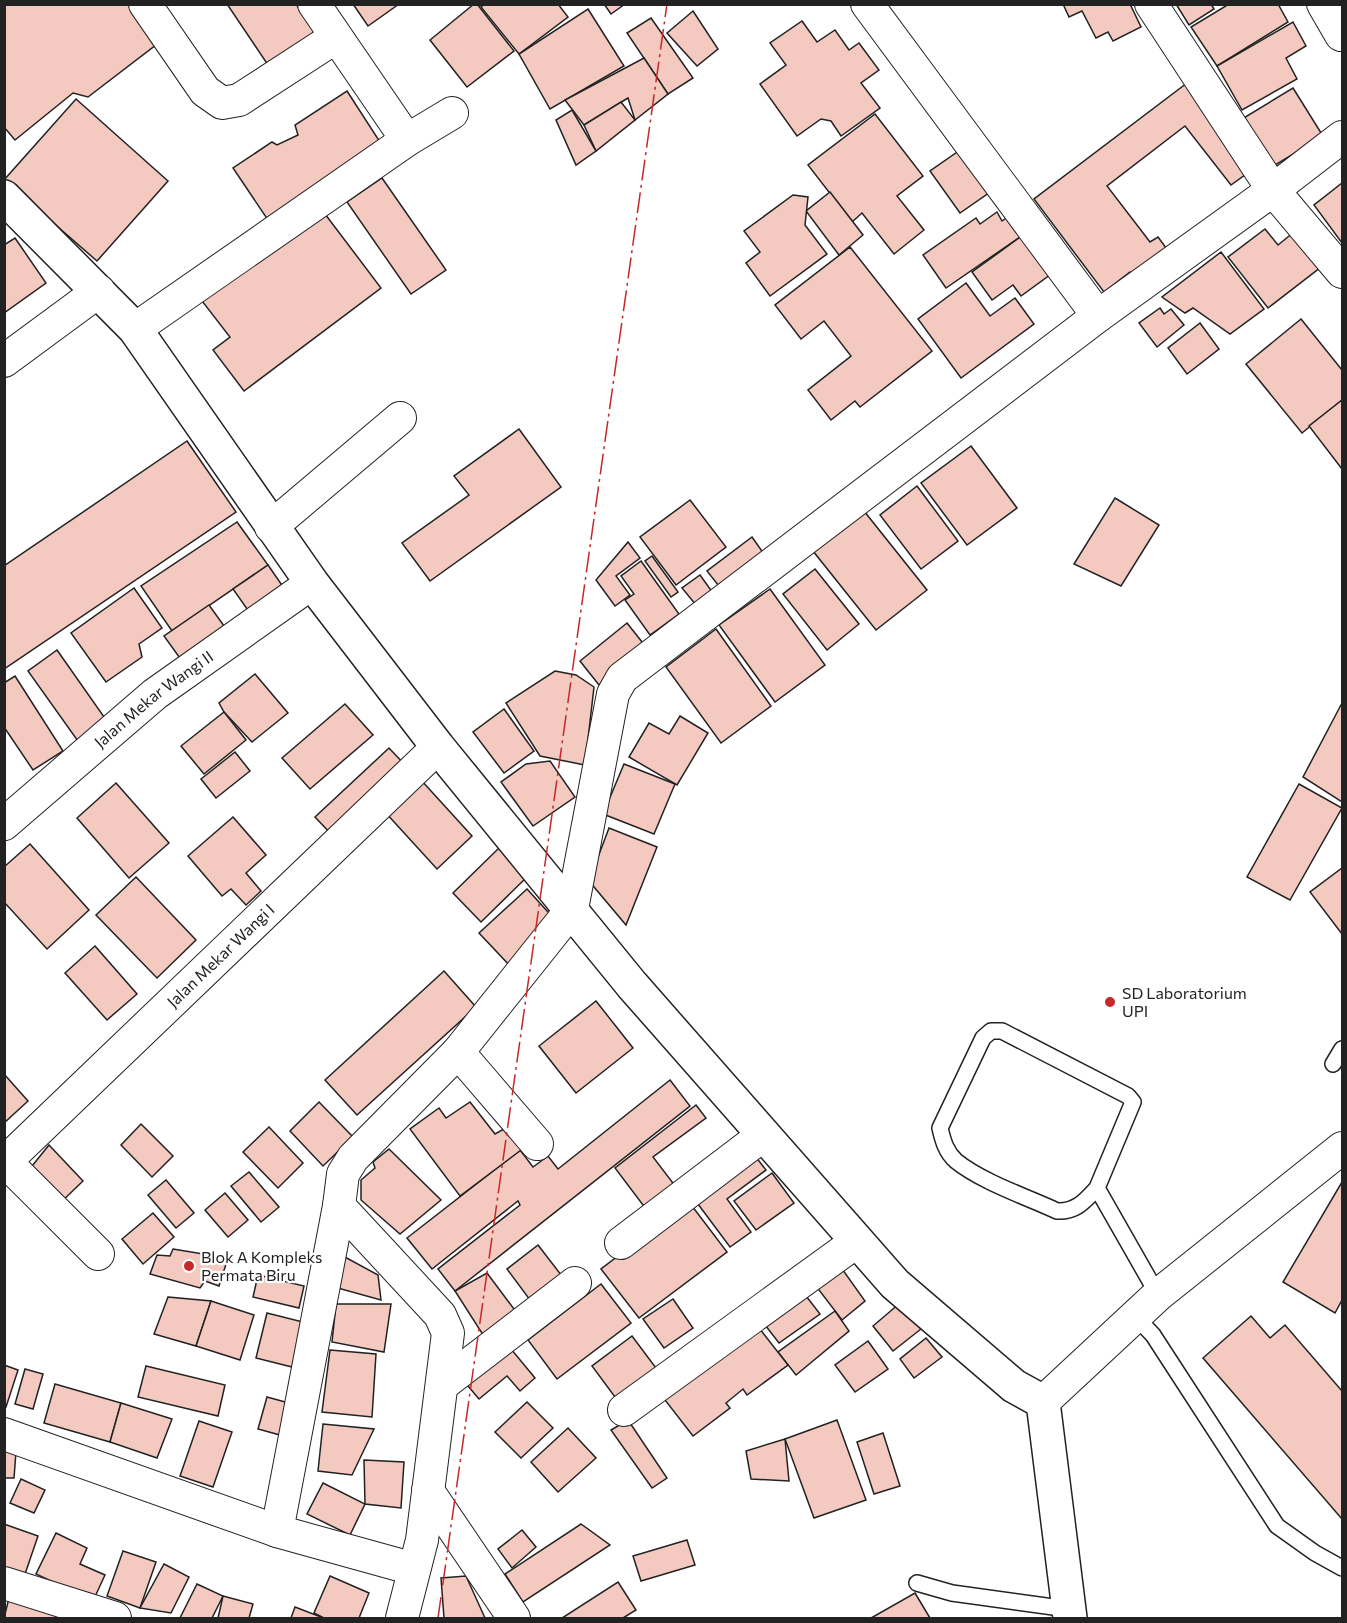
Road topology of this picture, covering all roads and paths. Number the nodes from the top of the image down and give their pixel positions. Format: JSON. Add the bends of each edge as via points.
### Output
{"nodes":[{"id":1,"x":145,"y":4,"type":"edge"},
{"id":2,"x":314,"y":4,"type":"edge"},
{"id":3,"x":867,"y":4,"type":"edge"},
{"id":4,"x":1150,"y":4,"type":"edge"},
{"id":5,"x":1323,"y":4,"type":"edge"},
{"id":6,"x":1341,"y":35,"type":"dead end"},
{"id":7,"x":336,"y":37,"type":"junction"},
{"id":8,"x":452,"y":113,"type":"dead end"},
{"id":9,"x":1342,"y":136,"type":"edge"},
{"id":10,"x":407,"y":140,"type":"junction"},
{"id":11,"x":1273,"y":190,"type":"junction"},
{"id":12,"x":4,"y":197,"type":"edge"},
{"id":13,"x":1342,"y":272,"type":"edge"},
{"id":14,"x":99,"y":291,"type":"junction"},
{"id":15,"x":1098,"y":316,"type":"junction"},
{"id":16,"x":135,"y":329,"type":"junction"},
{"id":17,"x":4,"y":361,"type":"edge"},
{"id":18,"x":400,"y":418,"type":"dead end"},
{"id":19,"x":271,"y":527,"type":"junction"},
{"id":20,"x":312,"y":583,"type":"junction"},
{"id":21,"x":438,"y":747,"type":"junction"},
{"id":22,"x":4,"y":824,"type":"edge"},
{"id":23,"x":572,"y":909,"type":"junction"},
{"id":24,"x":1342,"y":1049,"type":"edge"},
{"id":25,"x":458,"y":1052,"type":"junction"},
{"id":26,"x":1333,"y":1064,"type":"dead end"},
{"id":27,"x":762,"y":1136,"type":"junction"},
{"id":28,"x":537,"y":1144,"type":"dead end"},
{"id":29,"x":1342,"y":1148,"type":"edge"},
{"id":30,"x":5,"y":1163,"type":"edge"},
{"id":31,"x":1097,"y":1188,"type":"junction"},
{"id":32,"x":339,"y":1206,"type":"junction"},
{"id":33,"x":856,"y":1242,"type":"junction"},
{"id":34,"x":621,"y":1243,"type":"dead end"},
{"id":35,"x":98,"y":1254,"type":"dead end"},
{"id":36,"x":575,"y":1283,"type":"dead end"},
{"id":37,"x":1158,"y":1295,"type":"junction"},
{"id":38,"x":1135,"y":1316,"type":"junction"},
{"id":39,"x":442,"y":1385,"type":"junction"},
{"id":40,"x":1043,"y":1402,"type":"junction"},
{"id":41,"x":624,"y":1410,"type":"dead end"},
{"id":42,"x":4,"y":1434,"type":"edge"},
{"id":43,"x":428,"y":1491,"type":"junction"},
{"id":44,"x":277,"y":1531,"type":"junction"},
{"id":45,"x":1342,"y":1568,"type":"edge"},
{"id":46,"x":414,"y":1569,"type":"junction"},
{"id":47,"x":917,"y":1582,"type":"dead end"},
{"id":48,"x":4,"y":1583,"type":"edge"},
{"id":49,"x":1069,"y":1614,"type":"edge"},
{"id":50,"x":116,"y":1618,"type":"edge"},
{"id":51,"x":402,"y":1618,"type":"edge"},
{"id":52,"x":514,"y":1618,"type":"edge"}],
"edges":[{"from":1,"to":7,"type":"street","via":[[205,91],[222,103],[239,100]]},
{"from":2,"to":7,"type":"street"},
{"from":3,"to":15,"type":"street"},
{"from":4,"to":11,"type":"street"},
{"from":5,"to":6,"type":"street"},
{"from":7,"to":10,"type":"street"},
{"from":8,"to":10,"type":"street"},
{"from":9,"to":11,"type":"street"},
{"from":10,"to":16,"type":"street"},
{"from":11,"to":13,"type":"street"},
{"from":11,"to":15,"type":"street"},
{"from":12,"to":14,"type":"street"},
{"from":14,"to":16,"type":"street"},
{"from":14,"to":17,"type":"street"},
{"from":15,"to":23,"type":"street","via":[[622,678],[613,693]]},
{"from":16,"to":19,"type":"street"},
{"from":18,"to":19,"type":"street"},
{"from":19,"to":20,"type":"street"},
{"from":20,"to":21,"type":"street"},
{"from":20,"to":22,"type":"street","name":"Jalan Mekar Wangi II","via":[[155,694]]},
{"from":21,"to":23,"type":"street"},
{"from":21,"to":30,"type":"street","name":"Jalan Mekar Wangi I"},
{"from":23,"to":25,"type":"street"},
{"from":23,"to":27,"type":"street"},
{"from":24,"to":26,"type":"lane"},
{"from":25,"to":28,"type":"street"},
{"from":25,"to":32,"type":"street","via":[[353,1158],[343,1174]]},
{"from":27,"to":33,"type":"street"},
{"from":27,"to":34,"type":"street"},
{"from":29,"to":37,"type":"street"},
{"from":30,"to":35,"type":"street"},
{"from":31,"to":31,"type":"lane","via":[[1132,1101],[1002,1031],[991,1031],[983,1038],[940,1128],[944,1145],[956,1161],[1057,1211],[1068,1212],[1079,1206]]},
{"from":31,"to":37,"type":"lane"},
{"from":32,"to":39,"type":"street","via":[[440,1315],[448,1333]]},
{"from":32,"to":44,"type":"street"},
{"from":33,"to":40,"type":"street","via":[[895,1284],[1014,1386]]},
{"from":33,"to":41,"type":"street"},
{"from":36,"to":39,"type":"street"},
{"from":37,"to":38,"type":"street"},
{"from":38,"to":40,"type":"street"},
{"from":38,"to":45,"type":"lane","via":[[1153,1335],[1277,1526]]},
{"from":39,"to":43,"type":"street"},
{"from":40,"to":49,"type":"street"},
{"from":42,"to":44,"type":"street"},
{"from":43,"to":46,"type":"street"},
{"from":43,"to":52,"type":"street"},
{"from":44,"to":46,"type":"street"},
{"from":46,"to":51,"type":"street"},
{"from":47,"to":49,"type":"lane","via":[[952,1593]]},
{"from":48,"to":50,"type":"street"}]}
